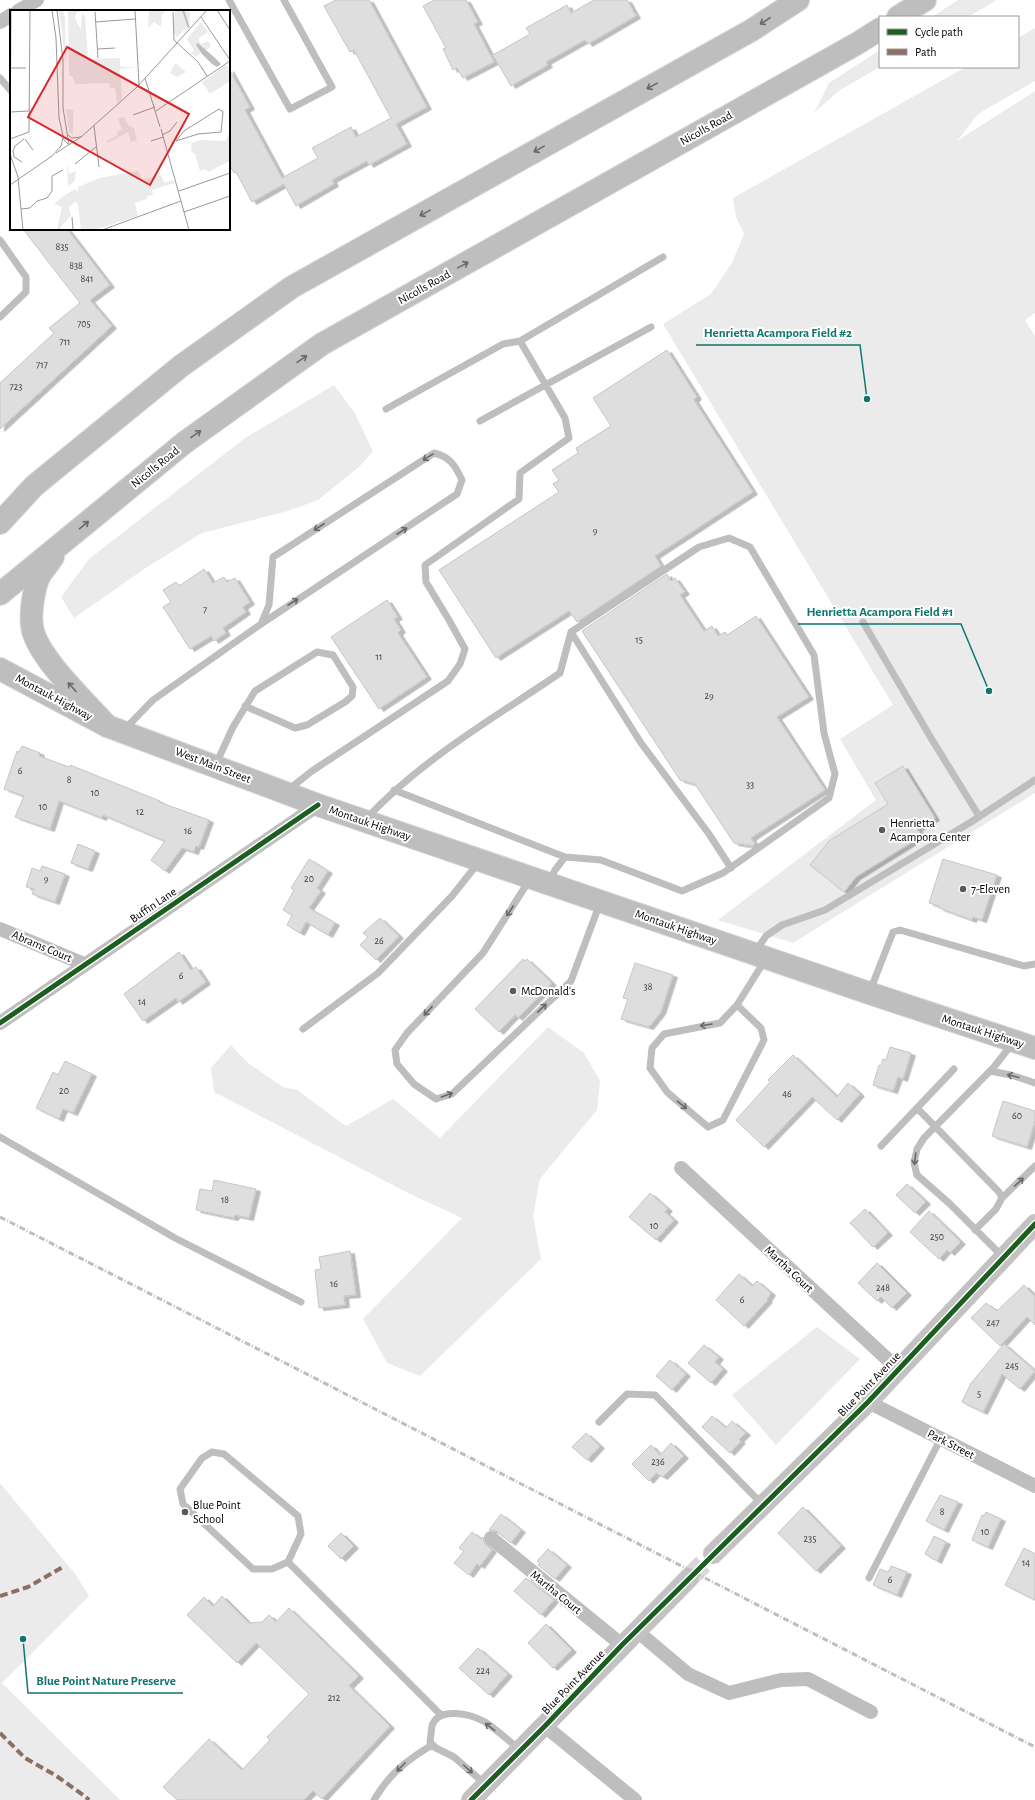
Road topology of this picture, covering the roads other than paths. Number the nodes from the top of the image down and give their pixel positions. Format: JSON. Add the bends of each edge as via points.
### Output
{"nodes":[{"id":1,"x":37,"y":0,"type":"edge"},
{"id":2,"x":229,"y":0,"type":"edge"},
{"id":3,"x":284,"y":0,"type":"edge"},
{"id":4,"x":798,"y":0,"type":"edge"},
{"id":5,"x":925,"y":0,"type":"edge"},
{"id":6,"x":20,"y":10,"type":"edge"},
{"id":7,"x":10,"y":16,"type":"edge"},
{"id":8,"x":900,"y":16,"type":"edge"},
{"id":9,"x":0,"y":22,"type":"edge"},
{"id":10,"x":879,"y":30,"type":"edge"},
{"id":11,"x":0,"y":78,"type":"edge"},
{"id":12,"x":10,"y":91,"type":"edge"},
{"id":13,"x":0,"y":240,"type":"edge"},
{"id":14,"x":663,"y":257,"type":"dead end"},
{"id":15,"x":0,"y":317,"type":"edge"},
{"id":16,"x":650,"y":327,"type":"dead end"},
{"id":17,"x":520,"y":341,"type":"junction"},
{"id":18,"x":545,"y":384,"type":"junction"},
{"id":19,"x":386,"y":408,"type":"dead end"},
{"id":20,"x":480,"y":421,"type":"dead end"},
{"id":21,"x":34,"y":486,"type":"junction"},
{"id":22,"x":0,"y":511,"type":"edge"},
{"id":23,"x":0,"y":523,"type":"edge"},
{"id":24,"x":65,"y":540,"type":"junction"},
{"id":25,"x":0,"y":594,"type":"edge"},
{"id":26,"x":863,"y":622,"type":"dead end"},
{"id":27,"x":261,"y":624,"type":"junction"},
{"id":28,"x":571,"y":632,"type":"junction"},
{"id":29,"x":0,"y":668,"type":"edge"},
{"id":30,"x":245,"y":706,"type":"junction"},
{"id":31,"x":115,"y":729,"type":"junction"},
{"id":32,"x":215,"y":766,"type":"junction"},
{"id":33,"x":1035,"y":780,"type":"edge"},
{"id":34,"x":394,"y":790,"type":"junction"},
{"id":35,"x":285,"y":792,"type":"junction"},
{"id":36,"x":318,"y":805,"type":"junction"},
{"id":37,"x":979,"y":816,"type":"junction"},
{"id":38,"x":364,"y":821,"type":"junction"},
{"id":39,"x":565,"y":857,"type":"junction"},
{"id":40,"x":480,"y":860,"type":"junction"},
{"id":41,"x":731,"y":868,"type":"junction"},
{"id":42,"x":540,"y":881,"type":"junction"},
{"id":43,"x":601,"y":902,"type":"junction"},
{"id":44,"x":0,"y":929,"type":"edge"},
{"id":45,"x":760,"y":956,"type":"junction"},
{"id":46,"x":84,"y":964,"type":"junction"},
{"id":47,"x":1035,"y":964,"type":"edge"},
{"id":48,"x":869,"y":993,"type":"junction"},
{"id":49,"x":737,"y":1005,"type":"junction"},
{"id":50,"x":0,"y":1023,"type":"edge"},
{"id":51,"x":304,"y":1029,"type":"dead end"},
{"id":52,"x":1014,"y":1041,"type":"junction"},
{"id":53,"x":1035,"y":1048,"type":"edge"},
{"id":54,"x":954,"y":1069,"type":"dead end"},
{"id":55,"x":990,"y":1071,"type":"junction"},
{"id":56,"x":1035,"y":1083,"type":"edge"},
{"id":57,"x":916,"y":1108,"type":"junction"},
{"id":58,"x":935,"y":1127,"type":"junction"},
{"id":59,"x":0,"y":1137,"type":"edge"},
{"id":60,"x":881,"y":1146,"type":"dead end"},
{"id":61,"x":1035,"y":1166,"type":"edge"},
{"id":62,"x":681,"y":1168,"type":"dead end"},
{"id":63,"x":1002,"y":1198,"type":"junction"},
{"id":64,"x":1035,"y":1224,"type":"edge"},
{"id":65,"x":975,"y":1230,"type":"junction"},
{"id":66,"x":1003,"y":1257,"type":"junction"},
{"id":67,"x":301,"y":1302,"type":"dead end"},
{"id":68,"x":898,"y":1369,"type":"junction"},
{"id":69,"x":868,"y":1402,"type":"junction"},
{"id":70,"x":599,"y":1422,"type":"dead end"},
{"id":71,"x":941,"y":1438,"type":"junction"},
{"id":72,"x":1035,"y":1486,"type":"edge"},
{"id":73,"x":763,"y":1505,"type":"junction"},
{"id":74,"x":491,"y":1538,"type":"dead end"},
{"id":75,"x":713,"y":1554,"type":"tunnel mouth"},
{"id":76,"x":288,"y":1562,"type":"junction"},
{"id":77,"x":690,"y":1578,"type":"tunnel mouth"},
{"id":78,"x":869,"y":1578,"type":"dead end"},
{"id":79,"x":637,"y":1631,"type":"junction"},
{"id":80,"x":622,"y":1646,"type":"junction"},
{"id":81,"x":871,"y":1712,"type":"dead end"},
{"id":82,"x":441,"y":1715,"type":"junction"},
{"id":83,"x":545,"y":1726,"type":"junction"},
{"id":84,"x":432,"y":1745,"type":"junction"},
{"id":85,"x":521,"y":1750,"type":"junction"},
{"id":86,"x":486,"y":1785,"type":"junction"},
{"id":87,"x":374,"y":1800,"type":"edge"},
{"id":88,"x":471,"y":1800,"type":"edge"},
{"id":89,"x":635,"y":1800,"type":"edge"}],
"edges":[{"from":1,"to":6,"type":"street"},
{"from":2,"to":3,"type":"lane","via":[[290,109],[332,87]]},
{"from":4,"to":21,"type":"main road","one_way":true,"via":[[752,30],[292,287],[181,366]]},
{"from":5,"to":8,"type":"main road"},
{"from":7,"to":9,"type":"street"},
{"from":24,"to":10,"type":"main road","name":"Nicolls Road","one_way":true,"via":[[184,443],[322,344]]},
{"from":11,"to":12,"type":"lane"},
{"from":13,"to":15,"type":"lane","via":[[26,277],[26,292]]},
{"from":14,"to":17,"type":"lane"},
{"from":16,"to":18,"type":"lane"},
{"from":17,"to":18,"type":"lane"},
{"from":17,"to":19,"type":"lane","via":[[503,344]]},
{"from":18,"to":20,"type":"lane"},
{"from":18,"to":35,"type":"lane","via":[[565,418],[569,438],[520,473],[519,499],[425,565],[426,582],[465,649],[460,664],[448,681],[312,771]]},
{"from":21,"to":22,"type":"main road"},
{"from":21,"to":23,"type":"main road"},
{"from":24,"to":25,"type":"main road","name":"Nicolls Road"},
{"from":31,"to":24,"type":"main road","one_way":true,"via":[[55,668],[38,643],[32,627],[31,608],[40,576]]},
{"from":26,"to":37,"type":"lane"},
{"from":27,"to":27,"type":"lane","one_way":true,"via":[[457,494],[462,480],[457,469],[445,456],[434,453],[273,557],[269,606]]},
{"from":27,"to":31,"type":"lane"},
{"from":28,"to":34,"type":"lane","via":[[560,672],[429,762]]},
{"from":28,"to":41,"type":"lane","via":[[641,743],[709,834]]},
{"from":28,"to":41,"type":"lane","via":[[699,547],[729,538],[750,546],[814,656],[824,733],[835,774],[829,798]]},
{"from":29,"to":31,"type":"main road","name":"Montauk Highway"},
{"from":30,"to":30,"type":"lane","via":[[255,691],[317,652],[333,655],[353,687],[352,696],[346,702],[307,725],[295,728]]},
{"from":30,"to":32,"type":"lane"},
{"from":31,"to":32,"type":"main road","name":"West Main Street"},
{"from":32,"to":35,"type":"main road","name":"West Main Street"},
{"from":33,"to":37,"type":"lane"},
{"from":34,"to":38,"type":"lane"},
{"from":34,"to":39,"type":"lane"},
{"from":35,"to":36,"type":"main road","name":"West Main Street"},
{"from":36,"to":38,"type":"main road","name":"Montauk Highway"},
{"from":36,"to":46,"type":"street","name":"Buffin Lane"},
{"from":37,"to":45,"type":"lane","via":[[826,910],[782,925],[766,936]]},
{"from":38,"to":40,"type":"main road","name":"Montauk Highway"},
{"from":39,"to":41,"type":"lane","via":[[601,860],[682,891],[723,874]]},
{"from":39,"to":42,"type":"lane","via":[[555,870]]},
{"from":40,"to":42,"type":"main road","name":"Montauk Highway"},
{"from":40,"to":51,"type":"lane","via":[[452,896],[378,973]]},
{"from":42,"to":43,"type":"main road","name":"Montauk Highway"},
{"from":42,"to":43,"type":"lane","one_way":true,"via":[[483,953],[407,1033],[395,1050],[397,1064],[414,1084],[436,1099],[452,1094],[571,981]]},
{"from":43,"to":45,"type":"main road","name":"Montauk Highway"},
{"from":44,"to":46,"type":"street","name":"Abrams Court"},
{"from":45,"to":48,"type":"main road","name":"Montauk Highway"},
{"from":45,"to":49,"type":"lane"},
{"from":46,"to":50,"type":"street","name":"Buffin Lane"},
{"from":47,"to":48,"type":"lane","via":[[1024,966],[900,930],[893,932]]},
{"from":48,"to":52,"type":"main road","name":"Montauk Highway"},
{"from":49,"to":49,"type":"lane","one_way":true,"via":[[720,1023],[664,1034],[652,1048],[650,1068],[668,1092],[708,1127],[723,1120],[764,1040],[761,1028]]},
{"from":52,"to":53,"type":"main road","name":"Montauk Highway"},
{"from":52,"to":55,"type":"lane"},
{"from":54,"to":57,"type":"lane"},
{"from":56,"to":55,"type":"lane","one_way":true},
{"from":55,"to":58,"type":"lane"},
{"from":57,"to":58,"type":"lane"},
{"from":57,"to":60,"type":"lane"},
{"from":58,"to":63,"type":"lane","via":[[1000,1192]]},
{"from":58,"to":65,"type":"lane","one_way":true,"via":[[917,1149],[914,1163],[917,1175]]},
{"from":59,"to":67,"type":"lane","via":[[175,1238]]},
{"from":63,"to":61,"type":"lane","one_way":true},
{"from":62,"to":68,"type":"street","name":"Martha Court"},
{"from":63,"to":65,"type":"lane","via":[[996,1209]]},
{"from":64,"to":66,"type":"street","name":"Blue Point Avenue"},
{"from":65,"to":66,"type":"lane"},
{"from":66,"to":68,"type":"street","name":"Blue Point Avenue"},
{"from":68,"to":69,"type":"street","name":"Blue Point Avenue"},
{"from":69,"to":71,"type":"street","name":"Park Street"},
{"from":69,"to":73,"type":"street","name":"Blue Point Avenue"},
{"from":70,"to":73,"type":"lane","via":[[627,1394],[655,1395]]},
{"from":71,"to":72,"type":"street","name":"Park Street"},
{"from":71,"to":78,"type":"lane"},
{"from":73,"to":75,"type":"street","name":"Blue Point Avenue"},
{"from":74,"to":80,"type":"street","name":"Martha Court"},
{"from":76,"to":76,"type":"lane","via":[[301,1534],[298,1516],[224,1454],[212,1452],[202,1458],[180,1489],[183,1504],[253,1570],[272,1569]]},
{"from":76,"to":82,"type":"lane"},
{"from":77,"to":79,"type":"street","name":"Blue Point Avenue"},
{"from":79,"to":80,"type":"street","name":"Blue Point Avenue"},
{"from":79,"to":81,"type":"street","via":[[688,1674],[729,1693],[781,1680],[808,1679]]},
{"from":80,"to":83,"type":"street","name":"Blue Point Avenue"},
{"from":82,"to":84,"type":"lane","via":[[432,1725]]},
{"from":85,"to":82,"type":"lane","one_way":true,"via":[[485,1722],[450,1713]]},
{"from":83,"to":85,"type":"street","name":"Blue Point Avenue"},
{"from":83,"to":89,"type":"street"},
{"from":84,"to":86,"type":"lane","one_way":true,"via":[[454,1757]]},
{"from":84,"to":87,"type":"lane","one_way":true,"via":[[408,1759],[383,1785]]},
{"from":85,"to":86,"type":"street","name":"Blue Point Avenue"},
{"from":86,"to":88,"type":"street","name":"Blue Point Avenue"}]}
